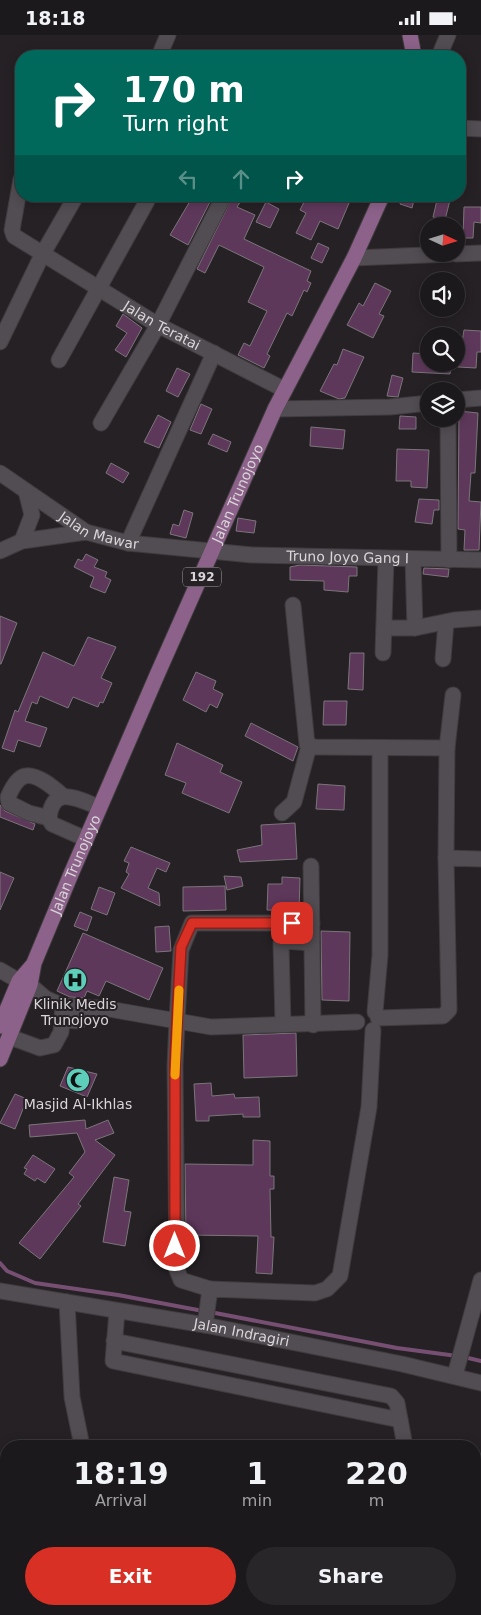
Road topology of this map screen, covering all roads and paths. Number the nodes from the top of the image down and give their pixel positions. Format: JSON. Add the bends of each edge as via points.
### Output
{"nodes":[{"id":1,"x":168,"y":35,"type":"edge"},
{"id":2,"x":410,"y":35,"type":"edge"},
{"id":3,"x":448,"y":35,"type":"edge"},
{"id":4,"x":162,"y":50,"type":"edge"},
{"id":5,"x":413,"y":50,"type":"edge"},
{"id":6,"x":442,"y":50,"type":"edge"},
{"id":7,"x":466,"y":128,"type":"edge"},
{"id":8,"x":481,"y":129,"type":"edge"},
{"id":9,"x":17,"y":202,"type":"edge"},
{"id":10,"x":73,"y":202,"type":"edge"},
{"id":11,"x":146,"y":202,"type":"edge"},
{"id":12,"x":221,"y":202,"type":"edge"},
{"id":13,"x":379,"y":202,"type":"edge"},
{"id":14,"x":465,"y":253,"type":"edge"},
{"id":15,"x":481,"y":253,"type":"edge"},
{"id":16,"x":42,"y":255,"type":"junction"},
{"id":17,"x":420,"y":255,"type":"edge"},
{"id":18,"x":354,"y":258,"type":"junction"},
{"id":19,"x":100,"y":289,"type":"junction"},
{"id":20,"x":158,"y":325,"type":"junction"},
{"id":21,"x":0,"y":343,"type":"edge"},
{"id":22,"x":214,"y":353,"type":"junction"},
{"id":23,"x":59,"y":360,"type":"dead end"},
{"id":24,"x":285,"y":390,"type":"junction"},
{"id":25,"x":481,"y":398,"type":"edge"},
{"id":26,"x":465,"y":399,"type":"edge"},
{"id":27,"x":420,"y":404,"type":"edge"},
{"id":28,"x":275,"y":409,"type":"junction"},
{"id":29,"x":101,"y":423,"type":"dead end"},
{"id":30,"x":448,"y":427,"type":"edge"},
{"id":31,"x":0,"y":473,"type":"edge"},
{"id":32,"x":26,"y":491,"type":"junction"},
{"id":33,"x":86,"y":532,"type":"junction"},
{"id":34,"x":22,"y":541,"type":"junction"},
{"id":35,"x":128,"y":543,"type":"junction"},
{"id":36,"x":0,"y":551,"type":"edge"},
{"id":37,"x":213,"y":553,"type":"junction"},
{"id":38,"x":386,"y":559,"type":"junction"},
{"id":39,"x":413,"y":559,"type":"junction"},
{"id":40,"x":449,"y":560,"type":"junction"},
{"id":41,"x":481,"y":560,"type":"edge"},
{"id":42,"x":293,"y":605,"type":"dead end"},
{"id":43,"x":481,"y":618,"type":"edge"},
{"id":44,"x":446,"y":622,"type":"junction"},
{"id":45,"x":384,"y":628,"type":"junction"},
{"id":46,"x":415,"y":628,"type":"junction"},
{"id":47,"x":383,"y":653,"type":"dead end"},
{"id":48,"x":444,"y":659,"type":"dead end"},
{"id":49,"x":453,"y":695,"type":"dead end"},
{"id":50,"x":309,"y":746,"type":"junction"},
{"id":51,"x":380,"y":748,"type":"junction"},
{"id":52,"x":447,"y":748,"type":"junction"},
{"id":53,"x":63,"y":796,"type":"junction"},
{"id":54,"x":99,"y":807,"type":"junction"},
{"id":55,"x":282,"y":813,"type":"dead end"},
{"id":56,"x":49,"y":818,"type":"junction"},
{"id":57,"x":86,"y":839,"type":"junction"},
{"id":58,"x":446,"y":858,"type":"junction"},
{"id":59,"x":481,"y":859,"type":"edge"},
{"id":60,"x":311,"y":866,"type":"dead end"},
{"id":61,"x":312,"y":923,"type":"junction"},
{"id":62,"x":310,"y":943,"type":"junction"},
{"id":63,"x":0,"y":970,"type":"edge"},
{"id":64,"x":25,"y":983,"type":"junction"},
{"id":65,"x":5,"y":999,"type":"edge"},
{"id":66,"x":62,"y":1013,"type":"junction"},
{"id":67,"x":376,"y":1020,"type":"junction"},
{"id":68,"x":79,"y":1021,"type":"dead end"},
{"id":69,"x":177,"y":1021,"type":"junction"},
{"id":70,"x":283,"y":1024,"type":"junction"},
{"id":71,"x":313,"y":1025,"type":"junction"},
{"id":72,"x":5,"y":1031,"type":"edge"},
{"id":73,"x":0,"y":1059,"type":"edge"},
{"id":74,"x":481,"y":1280,"type":"edge"},
{"id":75,"x":209,"y":1290,"type":"junction"},
{"id":76,"x":0,"y":1291,"type":"edge"},
{"id":77,"x":67,"y":1302,"type":"junction"},
{"id":78,"x":117,"y":1311,"type":"junction"},
{"id":79,"x":205,"y":1320,"type":"junction"},
{"id":80,"x":114,"y":1341,"type":"junction"},
{"id":81,"x":214,"y":1361,"type":"junction"},
{"id":82,"x":456,"y":1370,"type":"junction"},
{"id":83,"x":211,"y":1381,"type":"junction"},
{"id":84,"x":481,"y":1383,"type":"edge"},
{"id":85,"x":400,"y":1420,"type":"junction"},
{"id":86,"x":81,"y":1440,"type":"edge"},
{"id":87,"x":404,"y":1440,"type":"edge"}],
"edges":[{"from":1,"to":4,"type":"street"},
{"from":2,"to":5,"type":"main road"},
{"from":3,"to":6,"type":"street"},
{"from":7,"to":8,"type":"street"},
{"from":9,"to":16,"type":"street","name":"Jalan Teratai","via":[[12,233]]},
{"from":10,"to":16,"type":"street"},
{"from":11,"to":19,"type":"street"},
{"from":12,"to":20,"type":"street"},
{"from":13,"to":18,"type":"main road","name":"Jalan Trunojoyo","number":"192"},
{"from":14,"to":15,"type":"street"},
{"from":16,"to":19,"type":"street","name":"Jalan Teratai"},
{"from":16,"to":21,"type":"street"},
{"from":17,"to":18,"type":"street"},
{"from":18,"to":24,"type":"main road","name":"Jalan Trunojoyo","number":"192"},
{"from":19,"to":20,"type":"street","name":"Jalan Teratai"},
{"from":19,"to":23,"type":"street"},
{"from":20,"to":22,"type":"street","name":"Jalan Teratai"},
{"from":20,"to":29,"type":"street"},
{"from":22,"to":24,"type":"street","name":"Jalan Teratai"},
{"from":22,"to":35,"type":"street"},
{"from":24,"to":28,"type":"main road","name":"Jalan Trunojoyo","number":"192"},
{"from":25,"to":26,"type":"street"},
{"from":27,"to":28,"type":"street"},
{"from":28,"to":37,"type":"main road","name":"Jalan Trunojoyo","number":"192"},
{"from":30,"to":40,"type":"street"},
{"from":31,"to":32,"type":"street","name":"Jalan Mawar"},
{"from":32,"to":33,"type":"street","name":"Jalan Mawar"},
{"from":32,"to":34,"type":"street","via":[[32,515]]},
{"from":33,"to":34,"type":"street"},
{"from":33,"to":35,"type":"street","name":"Jalan Mawar"},
{"from":34,"to":36,"type":"street"},
{"from":35,"to":37,"type":"street","name":"Jalan Mawar"},
{"from":37,"to":38,"type":"street","name":"Truno Joyo Gang I"},
{"from":37,"to":54,"type":"main road","name":"Jalan Trunojoyo","number":"192"},
{"from":38,"to":39,"type":"street","name":"Truno Joyo Gang I"},
{"from":38,"to":45,"type":"street"},
{"from":39,"to":40,"type":"street","name":"Truno Joyo Gang I"},
{"from":39,"to":46,"type":"street"},
{"from":40,"to":41,"type":"street","name":"Truno Joyo Gang I"},
{"from":42,"to":50,"type":"street"},
{"from":43,"to":44,"type":"street"},
{"from":44,"to":46,"type":"street"},
{"from":44,"to":48,"type":"street"},
{"from":45,"to":46,"type":"street"},
{"from":45,"to":47,"type":"street"},
{"from":49,"to":52,"type":"street"},
{"from":50,"to":51,"type":"street"},
{"from":50,"to":55,"type":"street","via":[[294,802]]},
{"from":51,"to":52,"type":"street"},
{"from":51,"to":67,"type":"street","via":[[380,963]]},
{"from":52,"to":58,"type":"street"},
{"from":53,"to":54,"type":"street"},
{"from":53,"to":56,"type":"street","via":[[56,799]]},
{"from":53,"to":56,"type":"street","via":[[31,776],[19,779],[12,788],[9,803]]},
{"from":54,"to":57,"type":"main road","name":"Jalan Trunojoyo","number":"192"},
{"from":56,"to":57,"type":"street","via":[[52,824]]},
{"from":57,"to":64,"type":"main road","name":"Jalan Trunojoyo","number":"192"},
{"from":58,"to":59,"type":"street"},
{"from":58,"to":67,"type":"street","via":[[449,1010],[443,1016]]},
{"from":60,"to":61,"type":"street"},
{"from":61,"to":62,"type":"street"},
{"from":61,"to":69,"type":"street","via":[[192,923],[181,950]]},
{"from":62,"to":70,"type":"street","via":[[281,943]]},
{"from":62,"to":71,"type":"street"},
{"from":63,"to":64,"type":"street"},
{"from":64,"to":65,"type":"main road","name":"Jalan Trunojoyo","number":"192"},
{"from":64,"to":66,"type":"street"},
{"from":64,"to":72,"type":"main road","name":"Jalan Trunojoyo","number":"192"},
{"from":65,"to":72,"type":"main road","name":"Jalan Trunojoyo","number":"192"},
{"from":66,"to":68,"type":"street"},
{"from":66,"to":69,"type":"street","via":[[103,1008]]},
{"from":66,"to":72,"type":"street","via":[[58,1040],[48,1047],[28,1045]]},
{"from":67,"to":71,"type":"street","via":[[370,1009],[358,1015],[357,1022]]},
{"from":67,"to":75,"type":"street","via":[[369,1107],[342,1269],[337,1282],[315,1293]]},
{"from":69,"to":70,"type":"street","via":[[211,1027]]},
{"from":69,"to":75,"type":"street","via":[[176,1270],[181,1280]]},
{"from":70,"to":71,"type":"street"},
{"from":72,"to":73,"type":"main road","name":"Jalan Trunojoyo","number":"192"},
{"from":74,"to":82,"type":"street"},
{"from":75,"to":79,"type":"street"},
{"from":76,"to":77,"type":"street","name":"Jalan Indragiri"},
{"from":77,"to":78,"type":"street","name":"Jalan Indragiri"},
{"from":77,"to":86,"type":"street","via":[[72,1397]]},
{"from":78,"to":79,"type":"street","name":"Jalan Indragiri"},
{"from":78,"to":80,"type":"street"},
{"from":79,"to":82,"type":"street","name":"Jalan Indragiri"},
{"from":80,"to":81,"type":"street"},
{"from":80,"to":83,"type":"street","via":[[113,1361]]},
{"from":81,"to":83,"type":"street"},
{"from":81,"to":85,"type":"street","via":[[391,1396],[397,1403]]},
{"from":82,"to":84,"type":"street","name":"Jalan Indragiri"},
{"from":83,"to":85,"type":"street"},
{"from":85,"to":87,"type":"street"}]}
